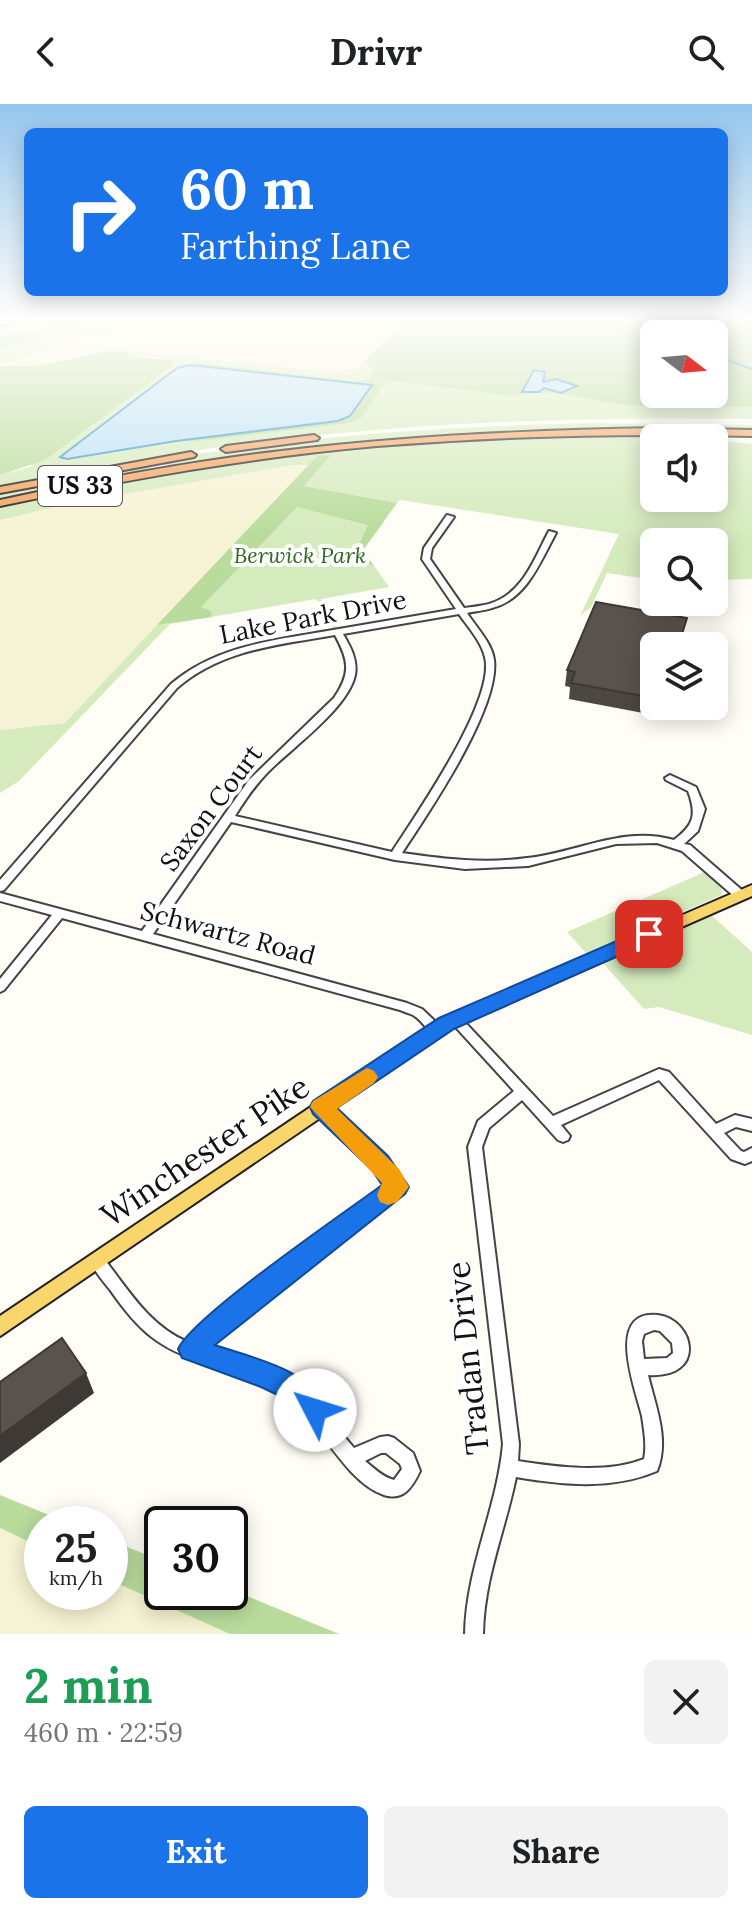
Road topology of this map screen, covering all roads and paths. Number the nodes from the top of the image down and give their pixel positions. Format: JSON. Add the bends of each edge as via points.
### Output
{"nodes":[{"id":1,"x":752,"y":422,"type":"edge"},
{"id":2,"x":624,"y":431,"type":"junction"},
{"id":3,"x":752,"y":433,"type":"edge"},
{"id":4,"x":752,"y":442,"type":"edge"},
{"id":5,"x":0,"y":490,"type":"edge"},
{"id":6,"x":0,"y":503,"type":"edge"},
{"id":7,"x":450,"y":517,"type":"dead end"},
{"id":8,"x":552,"y":533,"type":"dead end"},
{"id":9,"x":461,"y":611,"type":"junction"},
{"id":10,"x":338,"y":632,"type":"junction"},
{"id":11,"x":670,"y":778,"type":"dead end"},
{"id":12,"x":229,"y":818,"type":"junction"},
{"id":13,"x":676,"y":844,"type":"junction"},
{"id":14,"x":395,"y":856,"type":"junction"},
{"id":15,"x":0,"y":887,"type":"edge"},
{"id":16,"x":746,"y":893,"type":"edge"},
{"id":17,"x":0,"y":897,"type":"edge"},
{"id":18,"x":60,"y":913,"type":"junction"},
{"id":19,"x":145,"y":936,"type":"junction"},
{"id":20,"x":0,"y":987,"type":"edge"},
{"id":21,"x":455,"y":1019,"type":"junction"},
{"id":22,"x":437,"y":1030,"type":"junction"},
{"id":23,"x":522,"y":1092,"type":"junction"},
{"id":24,"x":321,"y":1107,"type":"junction"},
{"id":25,"x":551,"y":1123,"type":"junction"},
{"id":26,"x":752,"y":1125,"type":"edge"},
{"id":27,"x":715,"y":1131,"type":"junction"},
{"id":28,"x":563,"y":1136,"type":"dead end"},
{"id":29,"x":752,"y":1154,"type":"edge"},
{"id":30,"x":97,"y":1261,"type":"junction"},
{"id":31,"x":0,"y":1327,"type":"edge"},
{"id":32,"x":191,"y":1349,"type":"junction"},
{"id":33,"x":639,"y":1366,"type":"dead end"},
{"id":34,"x":352,"y":1458,"type":"dead end"},
{"id":35,"x":511,"y":1468,"type":"junction"},
{"id":36,"x":474,"y":1634,"type":"edge"}],
"edges":[{"from":1,"to":5,"type":"highway","number":"US 33","via":[[565,421],[369,432],[153,460]]},
{"from":2,"to":3,"type":"highway","number":"US 33"},
{"from":2,"to":4,"type":"highway"},
{"from":2,"to":6,"type":"highway","number":"US 33","via":[[322,448],[147,473]]},
{"from":7,"to":9,"type":"street","via":[[426,559]]},
{"from":8,"to":9,"type":"street","name":"Lake Park Drive","via":[[510,599]]},
{"from":9,"to":10,"type":"street","name":"Lake Park Drive"},
{"from":9,"to":14,"type":"street","via":[[490,658],[490,681],[446,776]]},
{"from":10,"to":12,"type":"street","name":"Saxon Court","via":[[351,662],[348,685],[320,718],[270,760]]},
{"from":10,"to":15,"type":"street","name":"Lake Park Drive","via":[[225,654],[188,673]]},
{"from":11,"to":13,"type":"street","via":[[692,789],[700,809],[693,831]]},
{"from":12,"to":14,"type":"street"},
{"from":12,"to":19,"type":"street","name":"Saxon Court"},
{"from":13,"to":14,"type":"street","via":[[632,839],[528,862],[465,865]]},
{"from":13,"to":16,"type":"street"},
{"from":16,"to":21,"type":"main road","name":"Winchester Pike"},
{"from":17,"to":18,"type":"street","name":"Schwartz Road"},
{"from":18,"to":19,"type":"street","name":"Schwartz Road"},
{"from":18,"to":20,"type":"street"},
{"from":19,"to":22,"type":"street","name":"Schwartz Road","via":[[403,1006]]},
{"from":21,"to":22,"type":"main road","name":"Winchester Pike"},
{"from":21,"to":23,"type":"street"},
{"from":22,"to":24,"type":"main road","name":"Winchester Pike"},
{"from":23,"to":25,"type":"street"},
{"from":23,"to":35,"type":"street","name":"Tradan Drive","via":[[483,1125],[475,1147]]},
{"from":24,"to":30,"type":"main road","name":"Winchester Pike"},
{"from":24,"to":32,"type":"street","via":[[380,1163],[397,1187]]},
{"from":25,"to":27,"type":"street","via":[[659,1074]]},
{"from":25,"to":28,"type":"street"},
{"from":26,"to":27,"type":"street","via":[[735,1121]]},
{"from":27,"to":29,"type":"street","via":[[736,1155]]},
{"from":30,"to":31,"type":"main road","name":"Winchester Pike"},
{"from":30,"to":32,"type":"street","via":[[149,1326]]},
{"from":32,"to":34,"type":"street","via":[[294,1389]]},
{"from":33,"to":35,"type":"street","via":[[656,1447],[651,1465],[628,1472],[552,1475]]},
{"from":35,"to":36,"type":"street","name":"Tradan Drive","via":[[474,1607]]}]}
